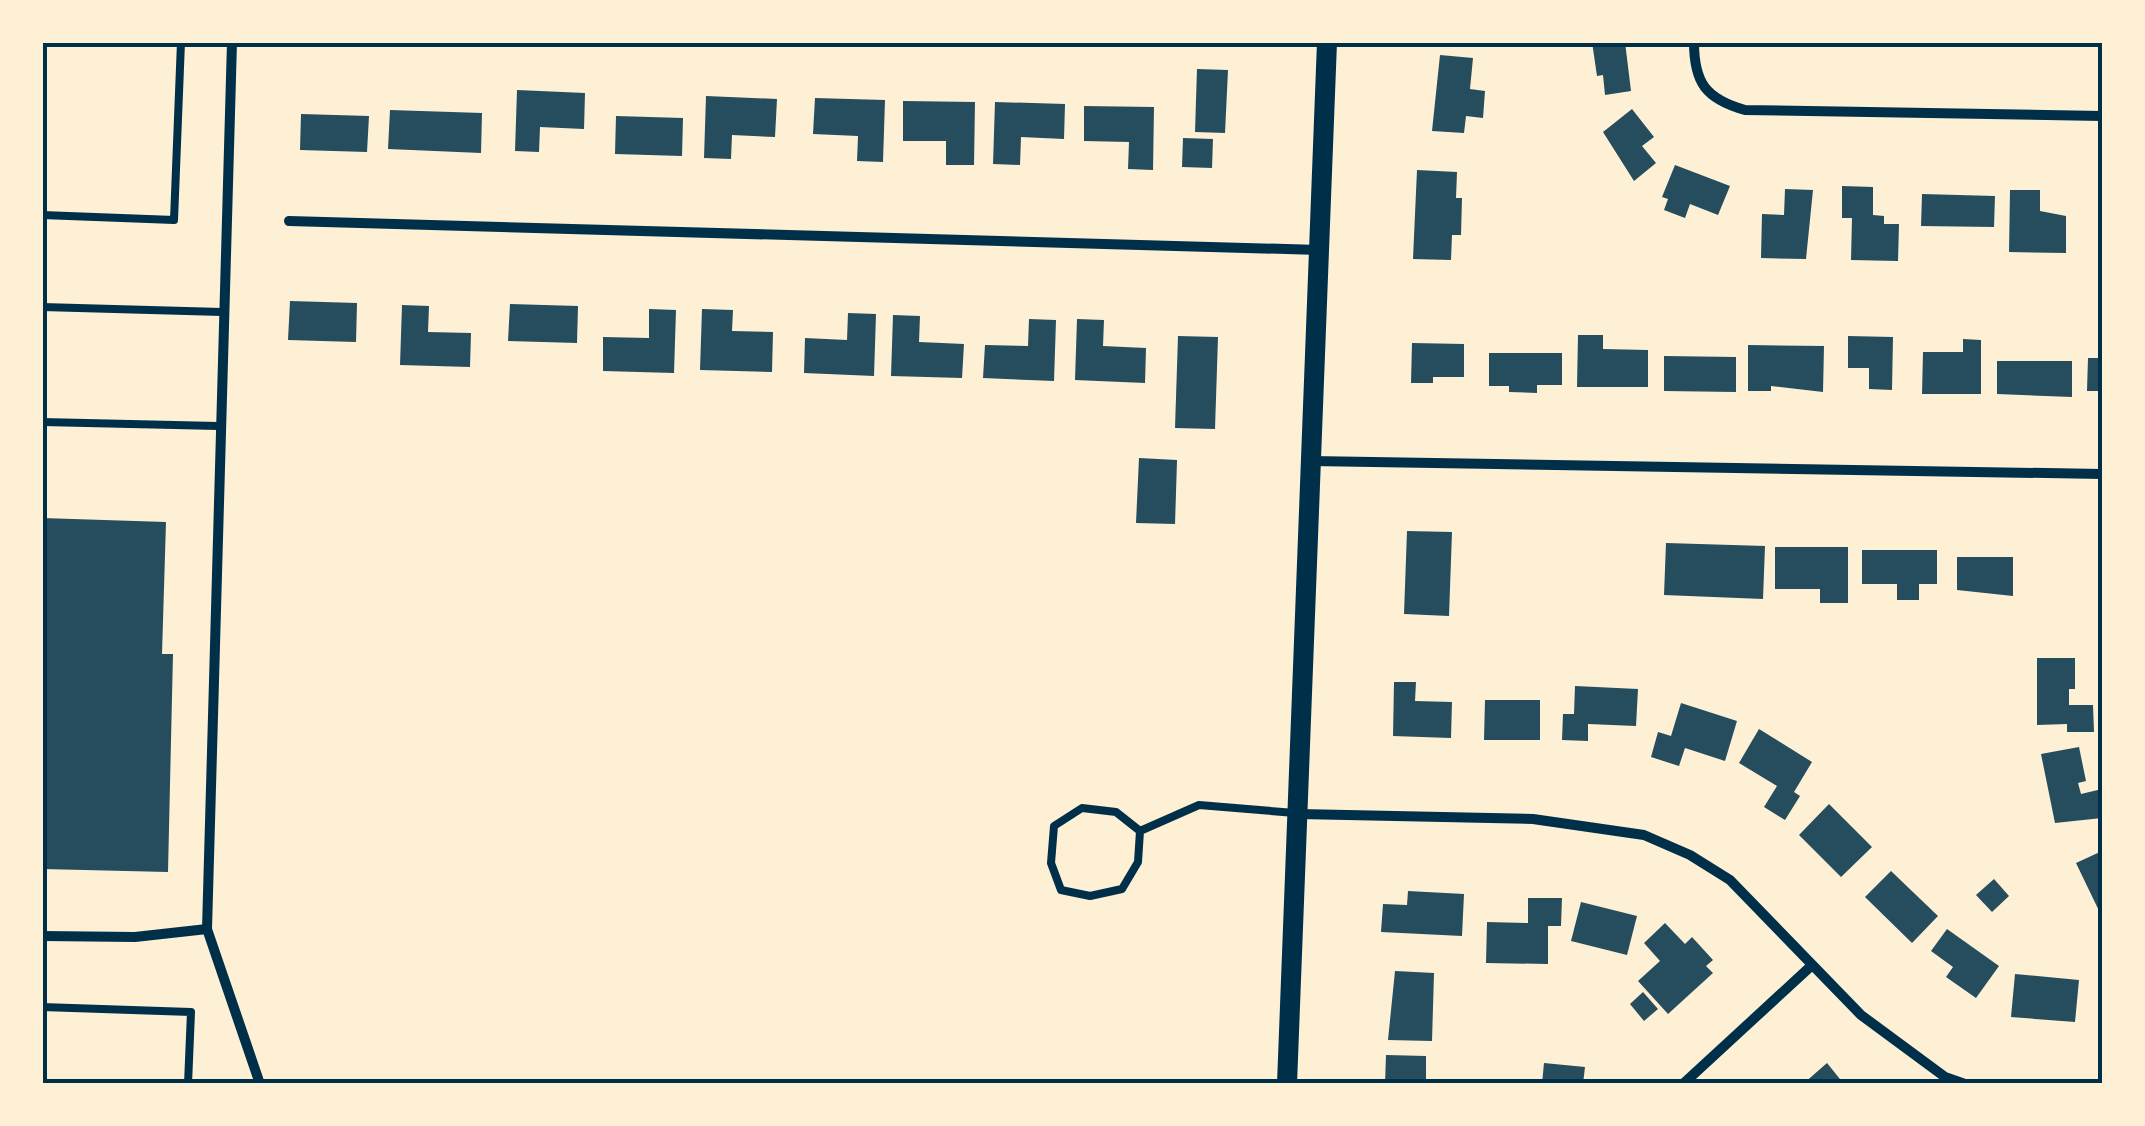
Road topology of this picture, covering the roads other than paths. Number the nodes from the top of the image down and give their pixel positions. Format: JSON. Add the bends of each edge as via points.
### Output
{"nodes":[{"id":1,"x":181,"y":42,"type":"edge"},
{"id":2,"x":232,"y":42,"type":"edge"},
{"id":3,"x":1327,"y":42,"type":"edge"},
{"id":4,"x":1694,"y":42,"type":"edge"},
{"id":5,"x":2102,"y":116,"type":"edge"},
{"id":6,"x":42,"y":215,"type":"edge"},
{"id":7,"x":289,"y":221,"type":"dead end"},
{"id":8,"x":1320,"y":250,"type":"junction"},
{"id":9,"x":42,"y":308,"type":"edge"},
{"id":10,"x":222,"y":312,"type":"junction"},
{"id":11,"x":42,"y":422,"type":"edge"},
{"id":12,"x":218,"y":426,"type":"junction"},
{"id":13,"x":1311,"y":461,"type":"junction"},
{"id":14,"x":2102,"y":474,"type":"edge"},
{"id":15,"x":1299,"y":814,"type":"junction"},
{"id":16,"x":1140,"y":831,"type":"junction"},
{"id":17,"x":207,"y":928,"type":"junction"},
{"id":18,"x":42,"y":936,"type":"edge"},
{"id":19,"x":1810,"y":967,"type":"junction"},
{"id":20,"x":42,"y":1007,"type":"edge"},
{"id":21,"x":188,"y":1084,"type":"edge"},
{"id":22,"x":260,"y":1084,"type":"edge"},
{"id":23,"x":1288,"y":1084,"type":"edge"},
{"id":24,"x":1683,"y":1084,"type":"edge"},
{"id":25,"x":1965,"y":1084,"type":"edge"}],
"edges":[{"from":1,"to":6,"type":"lane","via":[[174,220]]},
{"from":2,"to":10,"type":"street"},
{"from":3,"to":8,"type":"main road"},
{"from":4,"to":5,"type":"street","via":[[1703,91],[1745,110]]},
{"from":7,"to":8,"type":"street"},
{"from":8,"to":13,"type":"main road"},
{"from":9,"to":10,"type":"lane"},
{"from":10,"to":12,"type":"street"},
{"from":11,"to":12,"type":"lane"},
{"from":12,"to":17,"type":"street"},
{"from":13,"to":14,"type":"street"},
{"from":13,"to":15,"type":"main road"},
{"from":15,"to":16,"type":"lane","via":[[1199,806]]},
{"from":15,"to":19,"type":"street","via":[[1533,819],[1644,835],[1730,880]]},
{"from":15,"to":23,"type":"main road"},
{"from":16,"to":16,"type":"lane","via":[[1138,862],[1122,888],[1090,896],[1061,890],[1051,862],[1054,826],[1082,808],[1116,812]]},
{"from":17,"to":18,"type":"street","via":[[135,937]]},
{"from":17,"to":22,"type":"street"},
{"from":19,"to":24,"type":"street"},
{"from":19,"to":25,"type":"street","via":[[1877,1027],[1945,1078]]},
{"from":20,"to":21,"type":"lane","via":[[191,1012]]}]}
